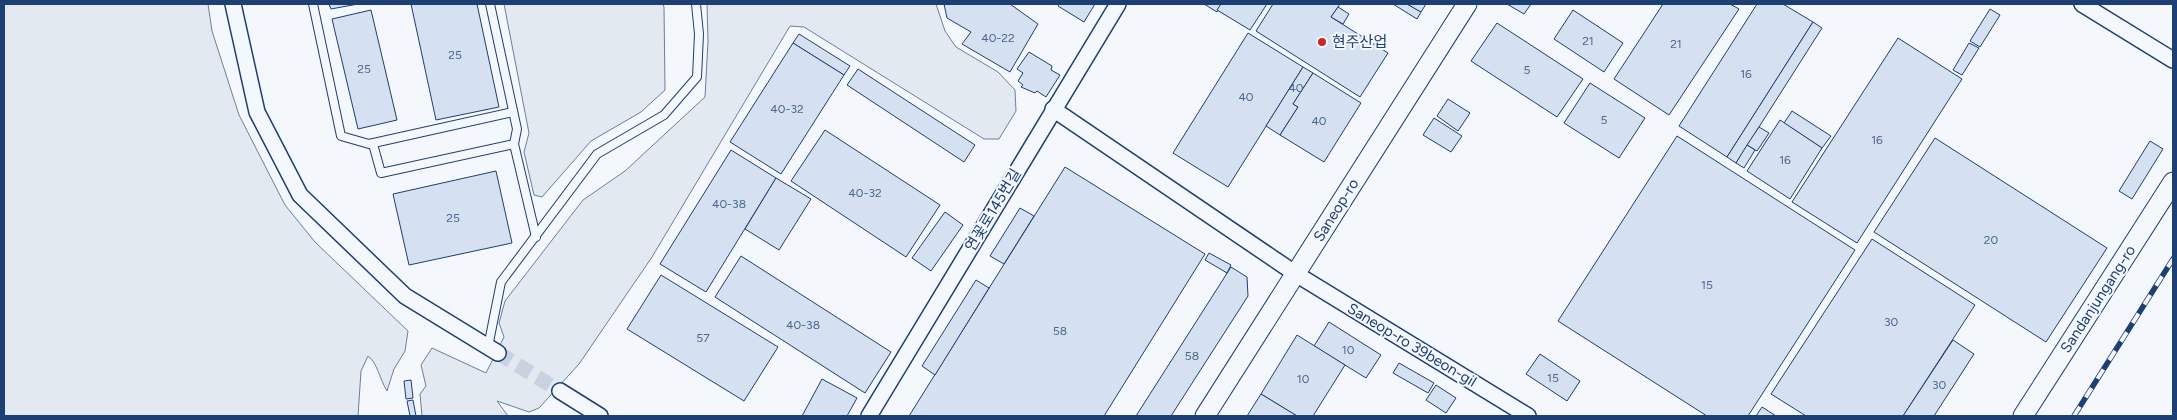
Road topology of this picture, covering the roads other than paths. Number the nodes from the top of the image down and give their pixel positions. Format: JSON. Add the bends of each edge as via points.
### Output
{"nodes":[{"id":1,"x":233,"y":4,"type":"edge"},
{"id":2,"x":313,"y":4,"type":"edge"},
{"id":3,"x":490,"y":4,"type":"edge"},
{"id":4,"x":696,"y":4,"type":"edge"},
{"id":5,"x":1118,"y":4,"type":"edge"},
{"id":6,"x":1467,"y":4,"type":"edge"},
{"id":7,"x":2082,"y":4,"type":"edge"},
{"id":8,"x":2173,"y":60,"type":"edge"},
{"id":9,"x":1053,"y":109,"type":"junction"},
{"id":10,"x":514,"y":112,"type":"junction"},
{"id":11,"x":373,"y":144,"type":"junction"},
{"id":12,"x":514,"y":144,"type":"junction"},
{"id":13,"x":2173,"y":182,"type":"edge"},
{"id":14,"x":536,"y":237,"type":"junction"},
{"id":15,"x":1296,"y":274,"type":"junction"},
{"id":16,"x":493,"y":350,"type":"joint"},
{"id":17,"x":560,"y":391,"type":"tunnel mouth"},
{"id":18,"x":600,"y":416,"type":"edge"},
{"id":19,"x":869,"y":416,"type":"edge"},
{"id":20,"x":1205,"y":416,"type":"edge"},
{"id":21,"x":1528,"y":416,"type":"edge"},
{"id":22,"x":2023,"y":416,"type":"edge"}],
"edges":[{"from":1,"to":16,"type":"street","via":[[257,112],[300,195],[405,296]]},
{"from":2,"to":11,"type":"lane","via":[[341,136]]},
{"from":3,"to":10,"type":"lane"},
{"from":4,"to":14,"type":"lane","via":[[699,34],[697,77],[664,114],[597,154]]},
{"from":5,"to":9,"type":"street","name":"연꽃로145번길"},
{"from":6,"to":15,"type":"street","name":"Saneop-ro"},
{"from":7,"to":8,"type":"street"},
{"from":9,"to":15,"type":"street","name":"Saneop-ro 39beon-gil"},
{"from":9,"to":19,"type":"street","name":"연꽃로145번길"},
{"from":10,"to":11,"type":"lane"},
{"from":10,"to":12,"type":"lane","via":[[517,129]]},
{"from":11,"to":12,"type":"lane","via":[[381,172]]},
{"from":12,"to":14,"type":"lane"},
{"from":13,"to":22,"type":"street","name":"Sandanjungang-ro"},
{"from":14,"to":16,"type":"lane","via":[[501,282]]},
{"from":15,"to":20,"type":"street","name":"Saneop-ro"},
{"from":15,"to":21,"type":"street","name":"Saneop-ro 39beon-gil"},
{"from":17,"to":18,"type":"street"}]}
